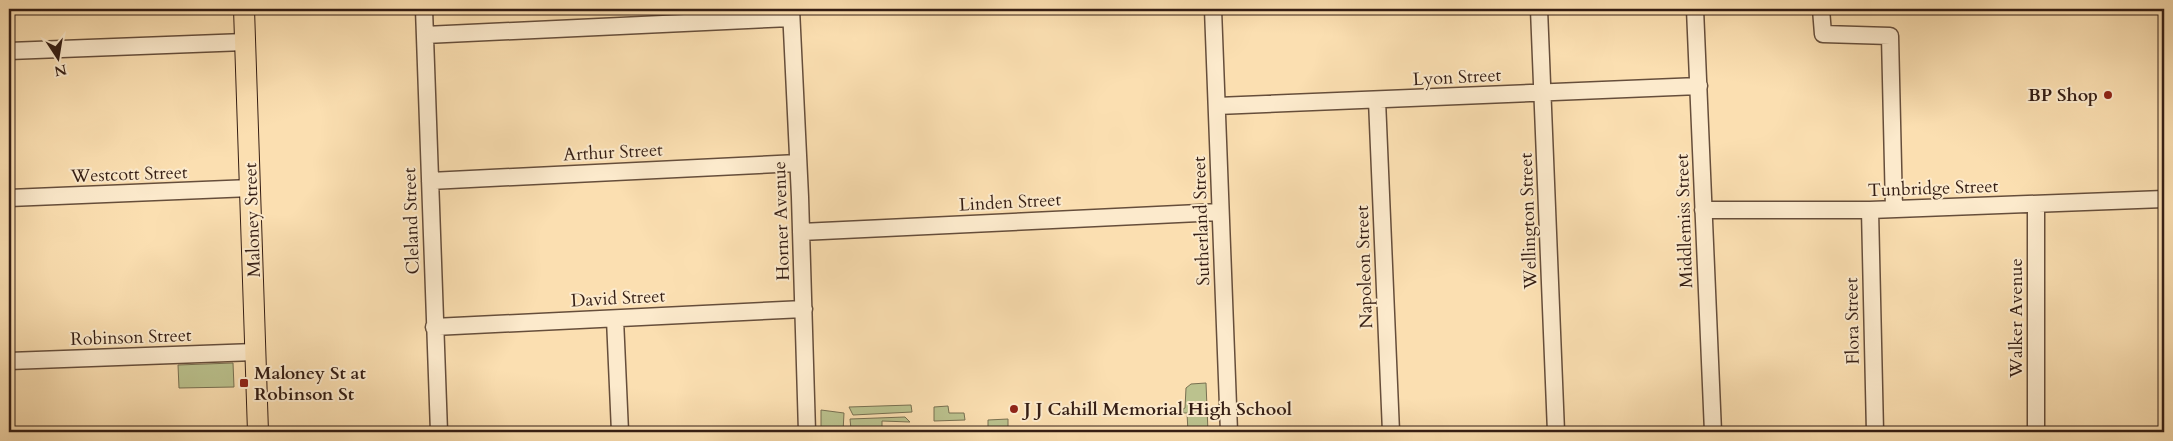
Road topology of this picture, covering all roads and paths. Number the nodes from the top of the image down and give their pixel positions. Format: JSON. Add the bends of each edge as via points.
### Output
{"nodes":[{"id":1,"x":244,"y":9,"type":"edge"},
{"id":2,"x":424,"y":9,"type":"edge"},
{"id":3,"x":1213,"y":9,"type":"edge"},
{"id":4,"x":1539,"y":9,"type":"edge"},
{"id":5,"x":1695,"y":9,"type":"edge"},
{"id":6,"x":1821,"y":9,"type":"edge"},
{"id":7,"x":791,"y":13,"type":"edge"},
{"id":8,"x":425,"y":35,"type":"junction"},
{"id":9,"x":245,"y":42,"type":"junction"},
{"id":10,"x":9,"y":51,"type":"edge"},
{"id":11,"x":1699,"y":86,"type":"junction"},
{"id":12,"x":1542,"y":92,"type":"junction"},
{"id":13,"x":1377,"y":100,"type":"junction"},
{"id":14,"x":1217,"y":106,"type":"junction"},
{"id":15,"x":798,"y":163,"type":"junction"},
{"id":16,"x":430,"y":181,"type":"junction"},
{"id":17,"x":251,"y":188,"type":"junction"},
{"id":18,"x":9,"y":198,"type":"edge"},
{"id":19,"x":2164,"y":199,"type":"edge"},
{"id":20,"x":2036,"y":204,"type":"junction"},
{"id":21,"x":1894,"y":209,"type":"junction"},
{"id":22,"x":1703,"y":210,"type":"junction"},
{"id":23,"x":1870,"y":210,"type":"junction"},
{"id":24,"x":1220,"y":212,"type":"junction"},
{"id":25,"x":801,"y":232,"type":"junction"},
{"id":26,"x":804,"y":309,"type":"junction"},
{"id":27,"x":615,"y":318,"type":"junction"},
{"id":28,"x":434,"y":327,"type":"junction"},
{"id":29,"x":255,"y":352,"type":"junction"},
{"id":30,"x":9,"y":362,"type":"edge"},
{"id":31,"x":258,"y":432,"type":"edge"},
{"id":32,"x":439,"y":432,"type":"edge"},
{"id":33,"x":620,"y":432,"type":"edge"},
{"id":34,"x":807,"y":432,"type":"edge"},
{"id":35,"x":1228,"y":432,"type":"edge"},
{"id":36,"x":1391,"y":432,"type":"edge"},
{"id":37,"x":1556,"y":432,"type":"edge"},
{"id":38,"x":1713,"y":432,"type":"edge"},
{"id":39,"x":1874,"y":432,"type":"edge"},
{"id":40,"x":2036,"y":432,"type":"edge"}],
"edges":[{"from":1,"to":9,"type":"main road","name":"Maloney Street"},
{"from":2,"to":8,"type":"street","name":"Cleland Street"},
{"from":3,"to":14,"type":"street","name":"Sutherland Street"},
{"from":4,"to":12,"type":"street","name":"Wellington Street"},
{"from":5,"to":11,"type":"street","name":"Middlemiss Street"},
{"from":6,"to":21,"type":"street","via":[[1823,34],[1890,36]]},
{"from":7,"to":8,"type":"street"},
{"from":7,"to":15,"type":"street","name":"Horner Avenue"},
{"from":8,"to":16,"type":"street","name":"Cleland Street"},
{"from":9,"to":10,"type":"street"},
{"from":9,"to":17,"type":"main road","name":"Maloney Street"},
{"from":11,"to":12,"type":"street","name":"Lyon Street"},
{"from":11,"to":22,"type":"street","name":"Middlemiss Street"},
{"from":12,"to":13,"type":"street","name":"Lyon Street"},
{"from":12,"to":37,"type":"street","name":"Wellington Street"},
{"from":13,"to":14,"type":"street","name":"Lyon Street"},
{"from":13,"to":36,"type":"street","name":"Napoleon Street"},
{"from":14,"to":24,"type":"street","name":"Sutherland Street"},
{"from":15,"to":16,"type":"street","name":"Arthur Street"},
{"from":15,"to":25,"type":"street","name":"Horner Avenue"},
{"from":16,"to":28,"type":"street","name":"Cleland Street"},
{"from":17,"to":18,"type":"street","name":"Westcott Street"},
{"from":17,"to":29,"type":"main road","name":"Maloney Street"},
{"from":19,"to":20,"type":"street","name":"Tunbridge Street"},
{"from":20,"to":21,"type":"street","name":"Tunbridge Street"},
{"from":20,"to":40,"type":"street","name":"Walker Avenue"},
{"from":21,"to":23,"type":"street","name":"Tunbridge Street"},
{"from":22,"to":23,"type":"street","name":"Tunbridge Street"},
{"from":22,"to":38,"type":"street","name":"Middlemiss Street"},
{"from":23,"to":39,"type":"street","name":"Flora Street"},
{"from":24,"to":25,"type":"street","name":"Linden Street"},
{"from":24,"to":35,"type":"street","name":"Sutherland Street"},
{"from":25,"to":26,"type":"street","name":"Horner Avenue"},
{"from":26,"to":27,"type":"street","name":"David Street"},
{"from":26,"to":34,"type":"street","name":"Horner Avenue"},
{"from":27,"to":28,"type":"street","name":"David Street"},
{"from":27,"to":33,"type":"street"},
{"from":28,"to":32,"type":"street","name":"Cleland Street"},
{"from":29,"to":30,"type":"street","name":"Robinson Street"},
{"from":29,"to":31,"type":"main road","name":"Maloney Street"}]}
